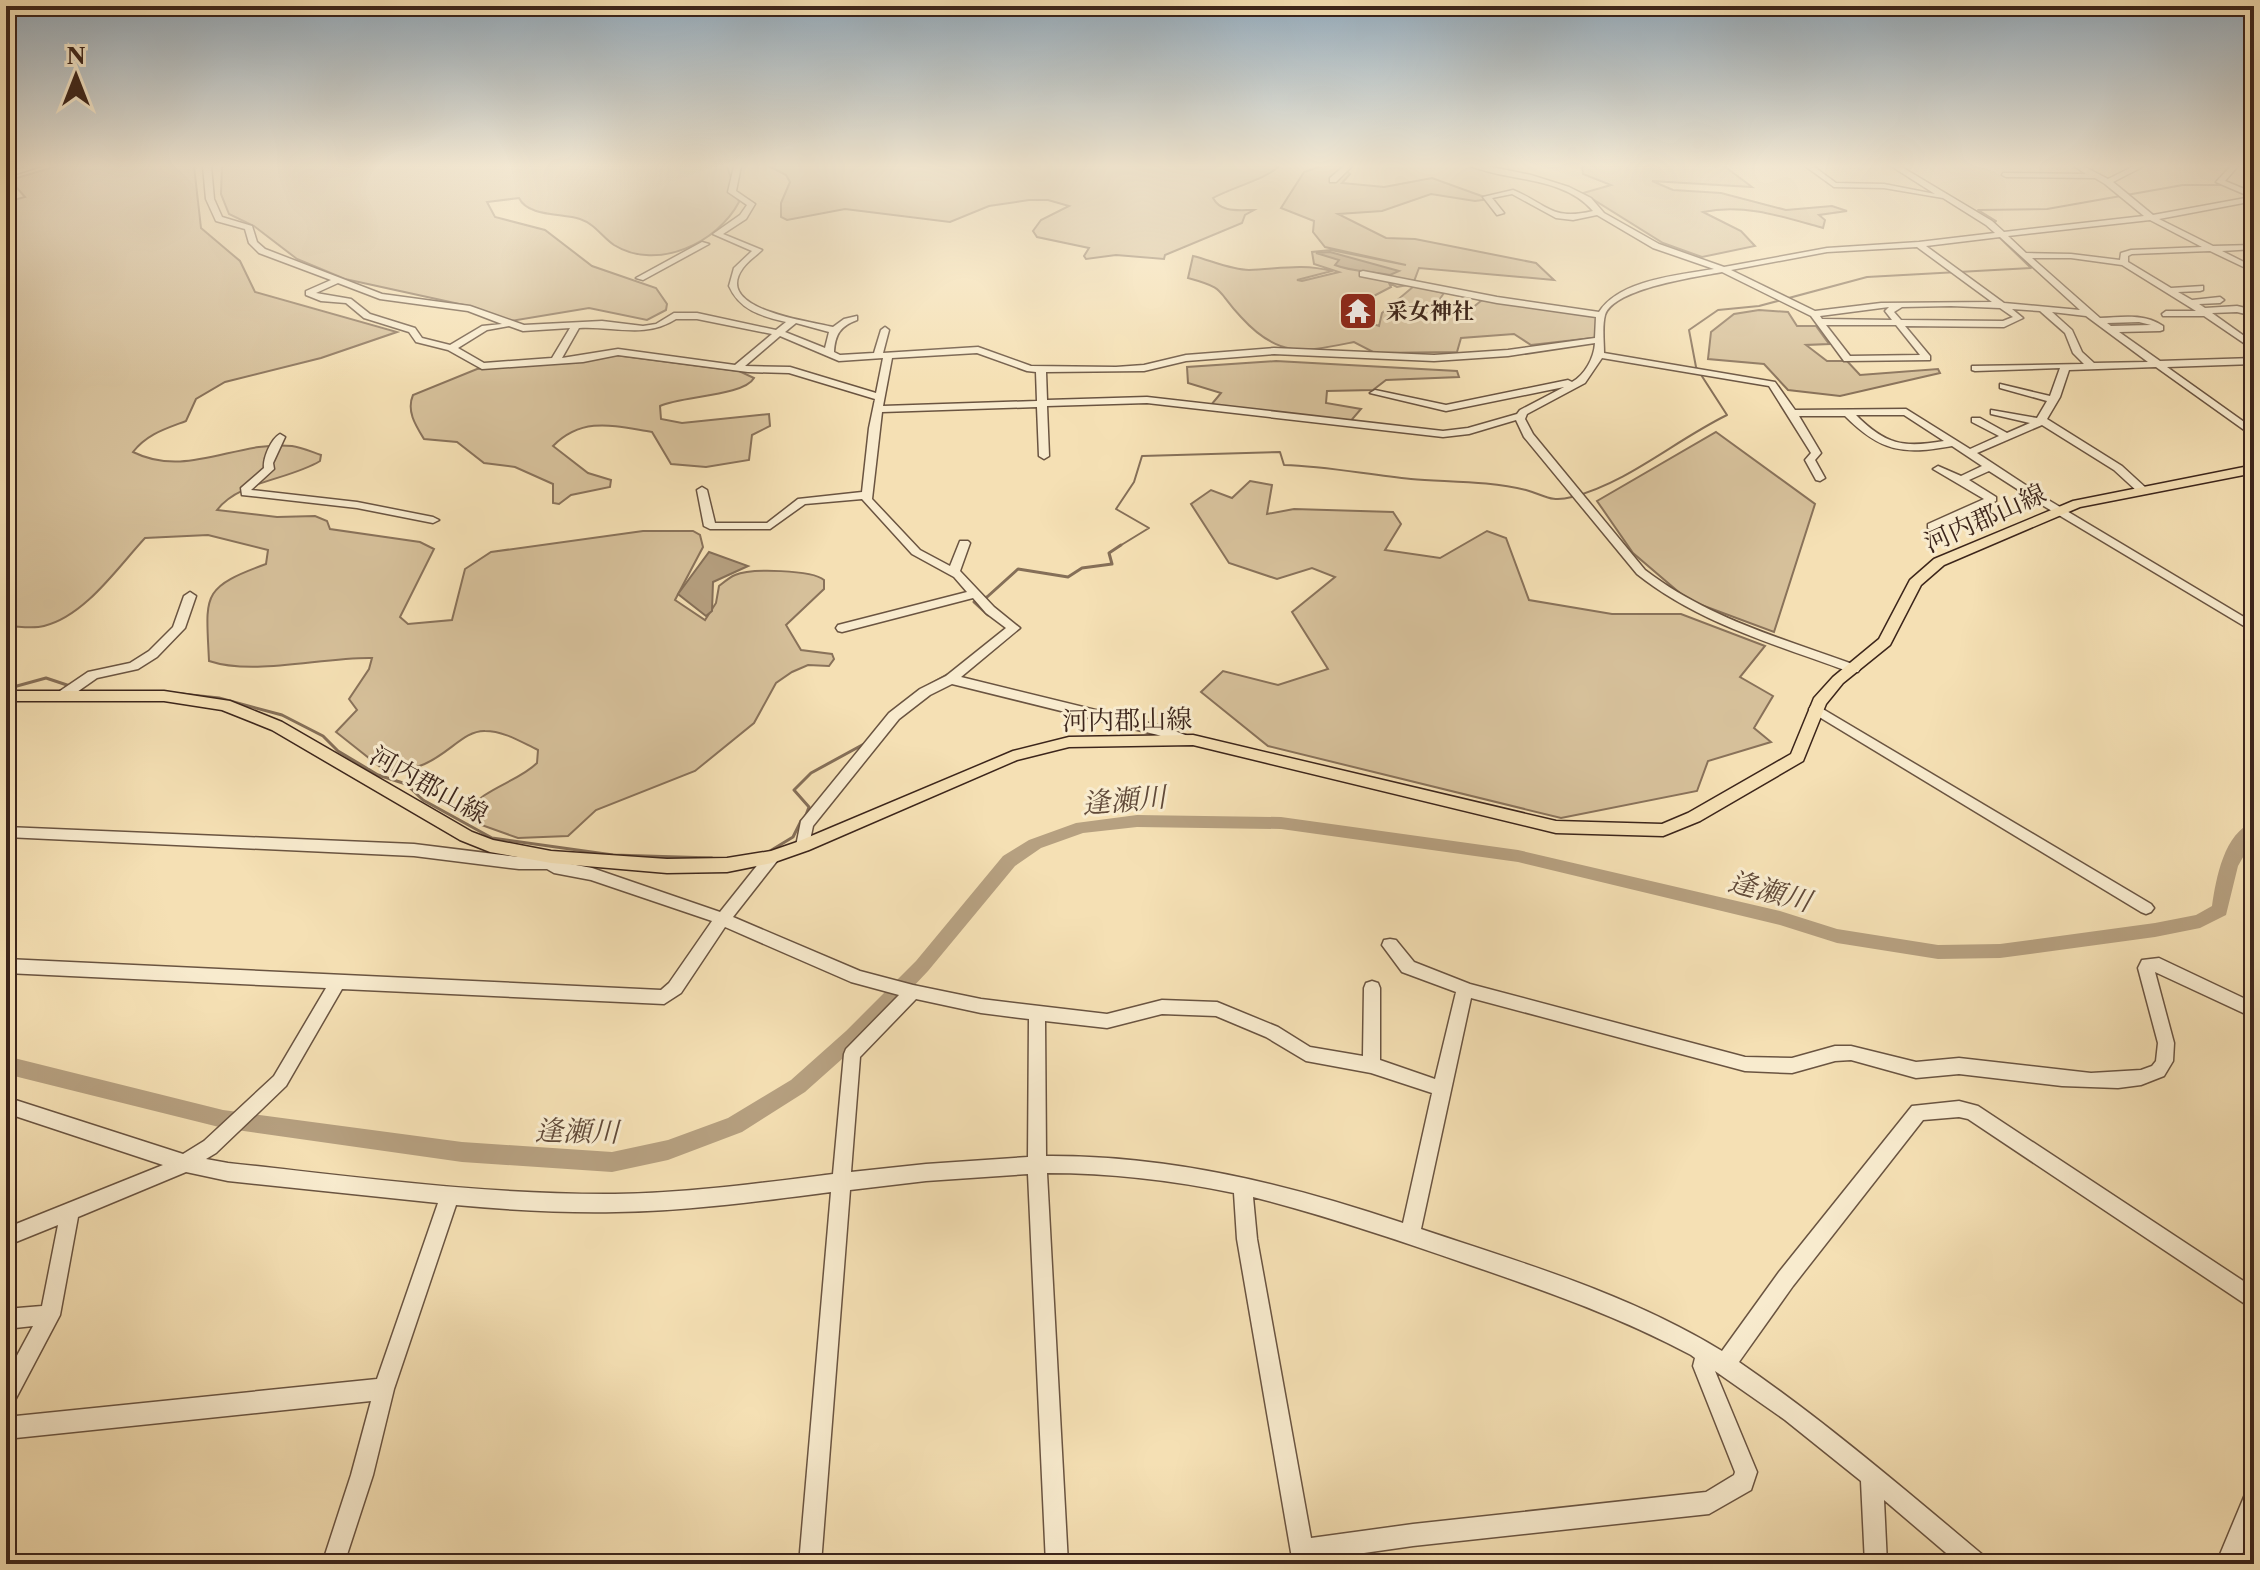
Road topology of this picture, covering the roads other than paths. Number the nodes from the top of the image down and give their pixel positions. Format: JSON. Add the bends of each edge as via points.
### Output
{"nodes":[{"id":1,"x":252,"y":239,"type":"edge"},
{"id":2,"x":730,"y":239,"type":"edge"},
{"id":3,"x":1646,"y":239,"type":"edge"},
{"id":4,"x":1964,"y":239,"type":"edge"},
{"id":5,"x":2008,"y":239,"type":"edge"},
{"id":6,"x":2196,"y":239,"type":"edge"},
{"id":7,"x":705,"y":244,"type":"dead end"},
{"id":8,"x":1919,"y":244,"type":"junction"},
{"id":9,"x":2254,"y":247,"type":"edge"},
{"id":10,"x":2214,"y":248,"type":"junction"},
{"id":11,"x":2024,"y":255,"type":"junction"},
{"id":12,"x":2124,"y":263,"type":"junction"},
{"id":13,"x":1722,"y":269,"type":"junction"},
{"id":14,"x":2254,"y":270,"type":"edge"},
{"id":15,"x":1363,"y":274,"type":"dead end"},
{"id":16,"x":640,"y":278,"type":"dead end"},
{"id":17,"x":336,"y":281,"type":"junction"},
{"id":18,"x":2200,"y":288,"type":"dead end"},
{"id":19,"x":2171,"y":290,"type":"junction"},
{"id":20,"x":2190,"y":302,"type":"junction"},
{"id":21,"x":1899,"y":305,"type":"junction"},
{"id":22,"x":2008,"y":307,"type":"junction"},
{"id":23,"x":2234,"y":309,"type":"junction"},
{"id":24,"x":2044,"y":310,"type":"junction"},
{"id":25,"x":2205,"y":312,"type":"junction"},
{"id":26,"x":2254,"y":313,"type":"edge"},
{"id":27,"x":2166,"y":314,"type":"dead end"},
{"id":28,"x":1601,"y":315,"type":"junction"},
{"id":29,"x":854,"y":318,"type":"dead end"},
{"id":30,"x":1817,"y":318,"type":"junction"},
{"id":31,"x":2094,"y":318,"type":"junction"},
{"id":32,"x":795,"y":320,"type":"dead end"},
{"id":33,"x":1896,"y":321,"type":"junction"},
{"id":34,"x":509,"y":324,"type":"junction"},
{"id":35,"x":577,"y":324,"type":"junction"},
{"id":36,"x":2109,"y":329,"type":"junction"},
{"id":37,"x":834,"y":330,"type":"junction"},
{"id":38,"x":885,"y":330,"type":"dead end"},
{"id":39,"x":778,"y":333,"type":"junction"},
{"id":40,"x":1600,"y":340,"type":"junction"},
{"id":41,"x":2249,"y":340,"type":"edge"},
{"id":42,"x":2254,"y":347,"type":"edge"},
{"id":43,"x":451,"y":348,"type":"junction"},
{"id":44,"x":829,"y":355,"type":"junction"},
{"id":45,"x":883,"y":355,"type":"junction"},
{"id":46,"x":1599,"y":355,"type":"junction"},
{"id":47,"x":556,"y":360,"type":"junction"},
{"id":48,"x":2254,"y":361,"type":"edge"},
{"id":49,"x":2090,"y":364,"type":"junction"},
{"id":50,"x":2153,"y":364,"type":"junction"},
{"id":51,"x":2068,"y":365,"type":"junction"},
{"id":52,"x":738,"y":367,"type":"junction"},
{"id":53,"x":1975,"y":368,"type":"dead end"},
{"id":54,"x":1041,"y":369,"type":"junction"},
{"id":55,"x":1589,"y":372,"type":"junction"},
{"id":56,"x":2006,"y":384,"type":"dead end"},
{"id":57,"x":1375,"y":393,"type":"dead end"},
{"id":58,"x":2054,"y":396,"type":"junction"},
{"id":59,"x":879,"y":404,"type":"junction"},
{"id":60,"x":1042,"y":404,"type":"junction"},
{"id":61,"x":1994,"y":412,"type":"dead end"},
{"id":62,"x":1792,"y":413,"type":"junction"},
{"id":63,"x":1849,"y":414,"type":"junction"},
{"id":64,"x":1520,"y":416,"type":"junction"},
{"id":65,"x":1976,"y":420,"type":"dead end"},
{"id":66,"x":2041,"y":421,"type":"junction"},
{"id":67,"x":2254,"y":434,"type":"edge"},
{"id":68,"x":280,"y":437,"type":"dead end"},
{"id":69,"x":2008,"y":437,"type":"junction"},
{"id":70,"x":1953,"y":443,"type":"junction"},
{"id":71,"x":1969,"y":453,"type":"junction"},
{"id":72,"x":1044,"y":456,"type":"dead end"},
{"id":73,"x":1989,"y":467,"type":"junction"},
{"id":74,"x":1938,"y":469,"type":"dead end"},
{"id":75,"x":2254,"y":469,"type":"edge"},
{"id":76,"x":1820,"y":478,"type":"dead end"},
{"id":77,"x":1961,"y":480,"type":"junction"},
{"id":78,"x":702,"y":490,"type":"dead end"},
{"id":79,"x":2142,"y":490,"type":"junction"},
{"id":80,"x":868,"y":495,"type":"junction"},
{"id":81,"x":2060,"y":510,"type":"junction"},
{"id":82,"x":433,"y":520,"type":"dead end"},
{"id":83,"x":1932,"y":526,"type":"dead end"},
{"id":84,"x":964,"y":543,"type":"dead end"},
{"id":85,"x":954,"y":572,"type":"junction"},
{"id":86,"x":974,"y":594,"type":"junction"},
{"id":87,"x":190,"y":596,"type":"dead end"},
{"id":88,"x":842,"y":628,"type":"dead end"},
{"id":89,"x":2254,"y":628,"type":"edge"},
{"id":90,"x":1854,"y":669,"type":"junction"},
{"id":91,"x":951,"y":679,"type":"junction"},
{"id":92,"x":6,"y":696,"type":"edge"},
{"id":93,"x":62,"y":696,"type":"junction"},
{"id":94,"x":1816,"y":709,"type":"junction"},
{"id":95,"x":1183,"y":739,"type":"junction"},
{"id":96,"x":6,"y":832,"type":"edge"},
{"id":97,"x":803,"y":846,"type":"junction"},
{"id":98,"x":772,"y":857,"type":"junction"},
{"id":99,"x":551,"y":860,"type":"junction"},
{"id":100,"x":2146,"y":908,"type":"dead end"},
{"id":101,"x":723,"y":919,"type":"junction"},
{"id":102,"x":1390,"y":945,"type":"dead end"},
{"id":103,"x":6,"y":966,"type":"edge"},
{"id":104,"x":338,"y":981,"type":"junction"},
{"id":105,"x":1372,"y":988,"type":"dead end"},
{"id":106,"x":1468,"y":990,"type":"junction"},
{"id":107,"x":913,"y":992,"type":"junction"},
{"id":108,"x":2254,"y":1011,"type":"edge"},
{"id":109,"x":1037,"y":1012,"type":"junction"},
{"id":110,"x":1371,"y":1065,"type":"junction"},
{"id":111,"x":1440,"y":1088,"type":"junction"},
{"id":112,"x":6,"y":1105,"type":"edge"},
{"id":113,"x":184,"y":1163,"type":"junction"},
{"id":114,"x":1037,"y":1165,"type":"junction"},
{"id":115,"x":841,"y":1182,"type":"junction"},
{"id":116,"x":1243,"y":1186,"type":"junction"},
{"id":117,"x":450,"y":1194,"type":"junction"},
{"id":118,"x":70,"y":1211,"type":"junction"},
{"id":119,"x":1410,"y":1234,"type":"junction"},
{"id":120,"x":6,"y":1237,"type":"edge"},
{"id":121,"x":2254,"y":1300,"type":"edge"},
{"id":122,"x":50,"y":1315,"type":"junction"},
{"id":123,"x":6,"y":1319,"type":"edge"},
{"id":124,"x":1716,"y":1359,"type":"junction"},
{"id":125,"x":384,"y":1389,"type":"junction"},
{"id":126,"x":6,"y":1397,"type":"edge"},
{"id":127,"x":6,"y":1428,"type":"edge"},
{"id":128,"x":1872,"y":1476,"type":"junction"},
{"id":129,"x":2254,"y":1500,"type":"edge"},
{"id":130,"x":1303,"y":1558,"type":"edge"},
{"id":131,"x":333,"y":1564,"type":"edge"},
{"id":132,"x":810,"y":1564,"type":"edge"},
{"id":133,"x":1057,"y":1564,"type":"edge"},
{"id":134,"x":1876,"y":1564,"type":"edge"},
{"id":135,"x":1976,"y":1564,"type":"edge"},
{"id":136,"x":2227,"y":1564,"type":"edge"}],
"edges":[{"from":1,"to":17,"type":"street","via":[[262,251]]},
{"from":2,"to":39,"type":"street","via":[[758,250],[738,268],[733,289],[748,306],[793,321]]},
{"from":3,"to":13,"type":"street"},
{"from":4,"to":8,"type":"street"},
{"from":5,"to":11,"type":"street"},
{"from":6,"to":10,"type":"street"},
{"from":7,"to":16,"type":"street"},
{"from":8,"to":13,"type":"street","via":[[1827,250]]},
{"from":8,"to":22,"type":"street"},
{"from":9,"to":10,"type":"street"},
{"from":10,"to":12,"type":"street","via":[[2127,252]]},
{"from":10,"to":14,"type":"street"},
{"from":11,"to":12,"type":"street"},
{"from":11,"to":31,"type":"street"},
{"from":12,"to":19,"type":"street"},
{"from":13,"to":28,"type":"street","via":[[1632,288]]},
{"from":13,"to":30,"type":"street"},
{"from":15,"to":28,"type":"street"},
{"from":17,"to":34,"type":"street","via":[[390,298],[470,309]]},
{"from":17,"to":43,"type":"street","via":[[309,293],[348,301],[367,316],[412,330],[419,340]]},
{"from":18,"to":19,"type":"street"},
{"from":19,"to":20,"type":"street"},
{"from":20,"to":23,"type":"street","via":[[2217,297]]},
{"from":20,"to":25,"type":"street"},
{"from":21,"to":22,"type":"street"},
{"from":21,"to":30,"type":"street","via":[[1855,307]]},
{"from":21,"to":33,"type":"street","via":[[1889,311]]},
{"from":22,"to":24,"type":"street"},
{"from":22,"to":33,"type":"street","via":[[2019,318],[2004,324]]},
{"from":23,"to":25,"type":"street"},
{"from":23,"to":26,"type":"street"},
{"from":24,"to":31,"type":"street"},
{"from":24,"to":49,"type":"street","via":[[2069,332]]},
{"from":25,"to":27,"type":"street"},
{"from":25,"to":41,"type":"street"},
{"from":28,"to":40,"type":"street"},
{"from":29,"to":37,"type":"street"},
{"from":30,"to":33,"type":"street"},
{"from":30,"to":33,"type":"street","via":[[1847,359],[1927,358]]},
{"from":31,"to":36,"type":"street"},
{"from":31,"to":36,"type":"street","via":[[2137,318],[2160,328]]},
{"from":32,"to":37,"type":"street"},
{"from":34,"to":35,"type":"street"},
{"from":34,"to":43,"type":"street","via":[[483,329]]},
{"from":35,"to":39,"type":"street","via":[[643,329],[674,316],[691,316]]},
{"from":35,"to":47,"type":"street"},
{"from":36,"to":50,"type":"street"},
{"from":37,"to":44,"type":"street"},
{"from":38,"to":45,"type":"street"},
{"from":39,"to":44,"type":"street"},
{"from":39,"to":52,"type":"street"},
{"from":40,"to":46,"type":"street"},
{"from":40,"to":54,"type":"street","via":[[1434,358],[1283,351],[1186,358],[1133,370]]},
{"from":41,"to":42,"type":"street"},
{"from":43,"to":47,"type":"street","via":[[482,366]]},
{"from":44,"to":45,"type":"street"},
{"from":45,"to":54,"type":"street","via":[[978,350]]},
{"from":45,"to":59,"type":"street"},
{"from":46,"to":55,"type":"street"},
{"from":46,"to":62,"type":"street","via":[[1772,384]]},
{"from":47,"to":52,"type":"street","via":[[629,352]]},
{"from":48,"to":50,"type":"street"},
{"from":49,"to":50,"type":"street"},
{"from":49,"to":51,"type":"street"},
{"from":50,"to":67,"type":"street"},
{"from":51,"to":53,"type":"street"},
{"from":51,"to":58,"type":"street"},
{"from":52,"to":59,"type":"street","via":[[795,371]]},
{"from":54,"to":60,"type":"street"},
{"from":55,"to":57,"type":"street","via":[[1558,387],[1446,408]]},
{"from":55,"to":64,"type":"street"},
{"from":56,"to":58,"type":"street"},
{"from":58,"to":66,"type":"street"},
{"from":59,"to":60,"type":"street"},
{"from":59,"to":80,"type":"street"},
{"from":60,"to":64,"type":"street","via":[[1147,400],[1443,434]]},
{"from":60,"to":72,"type":"street"},
{"from":61,"to":66,"type":"street"},
{"from":62,"to":63,"type":"street"},
{"from":62,"to":76,"type":"street","via":[[1816,453],[1809,460]]},
{"from":63,"to":70,"type":"street","via":[[1902,411]]},
{"from":63,"to":70,"type":"street","via":[[1902,450]]},
{"from":64,"to":90,"type":"street","via":[[1528,435],[1661,590],[1748,631]]},
{"from":65,"to":69,"type":"street"},
{"from":66,"to":69,"type":"street"},
{"from":66,"to":79,"type":"street","via":[[2118,468]]},
{"from":68,"to":82,"type":"street","via":[[269,469],[246,493],[409,512]]},
{"from":69,"to":71,"type":"street"},
{"from":70,"to":71,"type":"street"},
{"from":71,"to":73,"type":"street"},
{"from":73,"to":77,"type":"street"},
{"from":73,"to":81,"type":"street"},
{"from":74,"to":77,"type":"street"},
{"from":75,"to":79,"type":"main road","name":"河内郡山線"},
{"from":77,"to":83,"type":"street","via":[[1992,499]]},
{"from":78,"to":80,"type":"street","via":[[710,526],[770,526],[802,501]]},
{"from":79,"to":81,"type":"main road","name":"河内郡山線"},
{"from":80,"to":85,"type":"street","via":[[870,505],[916,552]]},
{"from":81,"to":89,"type":"street"},
{"from":81,"to":90,"type":"main road","name":"河内郡山線","via":[[1924,571],[1885,642]]},
{"from":84,"to":85,"type":"street"},
{"from":85,"to":86,"type":"street"},
{"from":86,"to":88,"type":"street"},
{"from":86,"to":91,"type":"street","via":[[1014,629]]},
{"from":87,"to":93,"type":"street","via":[[179,628],[153,654],[134,666],[93,675]]},
{"from":90,"to":94,"type":"main road","name":"河内郡山線","via":[[1829,689]]},
{"from":91,"to":95,"type":"street"},
{"from":91,"to":97,"type":"street","via":[[916,698],[873,740],[806,825]]},
{"from":92,"to":93,"type":"main road","name":"河内郡山線"},
{"from":93,"to":99,"type":"main road","name":"河内郡山線","via":[[164,696],[241,710],[466,836]]},
{"from":94,"to":95,"type":"main road","name":"河内郡山線","via":[[1801,751],[1783,768],[1694,817],[1663,830],[1641,832],[1556,827]]},
{"from":94,"to":100,"type":"street"},
{"from":95,"to":97,"type":"main road","name":"河内郡山線","via":[[1044,746]]},
{"from":96,"to":99,"type":"street","via":[[414,850],[519,863]]},
{"from":97,"to":98,"type":"main road","name":"河内郡山線"},
{"from":98,"to":99,"type":"main road","name":"河内郡山線","via":[[727,865],[667,866]]},
{"from":98,"to":101,"type":"street"},
{"from":99,"to":101,"type":"street","via":[[554,867],[592,874]]},
{"from":101,"to":104,"type":"street","via":[[664,997]]},
{"from":101,"to":107,"type":"street","via":[[871,981]]},
{"from":102,"to":106,"type":"street","via":[[1408,967]]},
{"from":103,"to":104,"type":"street"},
{"from":104,"to":113,"type":"street","via":[[280,1081],[210,1147]]},
{"from":105,"to":110,"type":"street"},
{"from":106,"to":108,"type":"street","via":[[1745,1064],[1787,1067],[1823,1054],[1852,1053],[1917,1070],[1962,1066],[2079,1079],[2137,1077],[2161,1067],[2166,1043],[2148,965],[2159,965]]},
{"from":106,"to":111,"type":"street","via":[[1462,996]]},
{"from":107,"to":109,"type":"street"},
{"from":107,"to":115,"type":"street","via":[[853,1051]]},
{"from":109,"to":110,"type":"street","via":[[1107,1021],[1162,1007],[1217,1009],[1272,1032],[1306,1054]]},
{"from":109,"to":114,"type":"street"},
{"from":110,"to":111,"type":"street"},
{"from":111,"to":119,"type":"street"},
{"from":112,"to":113,"type":"street"},
{"from":113,"to":117,"type":"street"},
{"from":113,"to":118,"type":"street"},
{"from":114,"to":115,"type":"street"},
{"from":114,"to":116,"type":"street","via":[[1110,1166]]},
{"from":114,"to":133,"type":"street"},
{"from":115,"to":117,"type":"street","via":[[619,1203]]},
{"from":115,"to":132,"type":"street"},
{"from":116,"to":119,"type":"street"},
{"from":116,"to":130,"type":"street","via":[[1247,1239]]},
{"from":117,"to":125,"type":"street"},
{"from":118,"to":120,"type":"street"},
{"from":118,"to":122,"type":"street"},
{"from":119,"to":124,"type":"street","via":[[1600,1299]]},
{"from":121,"to":124,"type":"street","via":[[1972,1112],[1918,1112]]},
{"from":122,"to":123,"type":"street"},
{"from":122,"to":126,"type":"street"},
{"from":124,"to":128,"type":"street"},
{"from":124,"to":130,"type":"street","via":[[1703,1366],[1746,1472],[1743,1482],[1727,1495],[1709,1503],[1413,1535]]},
{"from":125,"to":127,"type":"street"},
{"from":125,"to":131,"type":"street"},
{"from":128,"to":134,"type":"street"},
{"from":128,"to":135,"type":"street"},
{"from":129,"to":136,"type":"street"}]}
